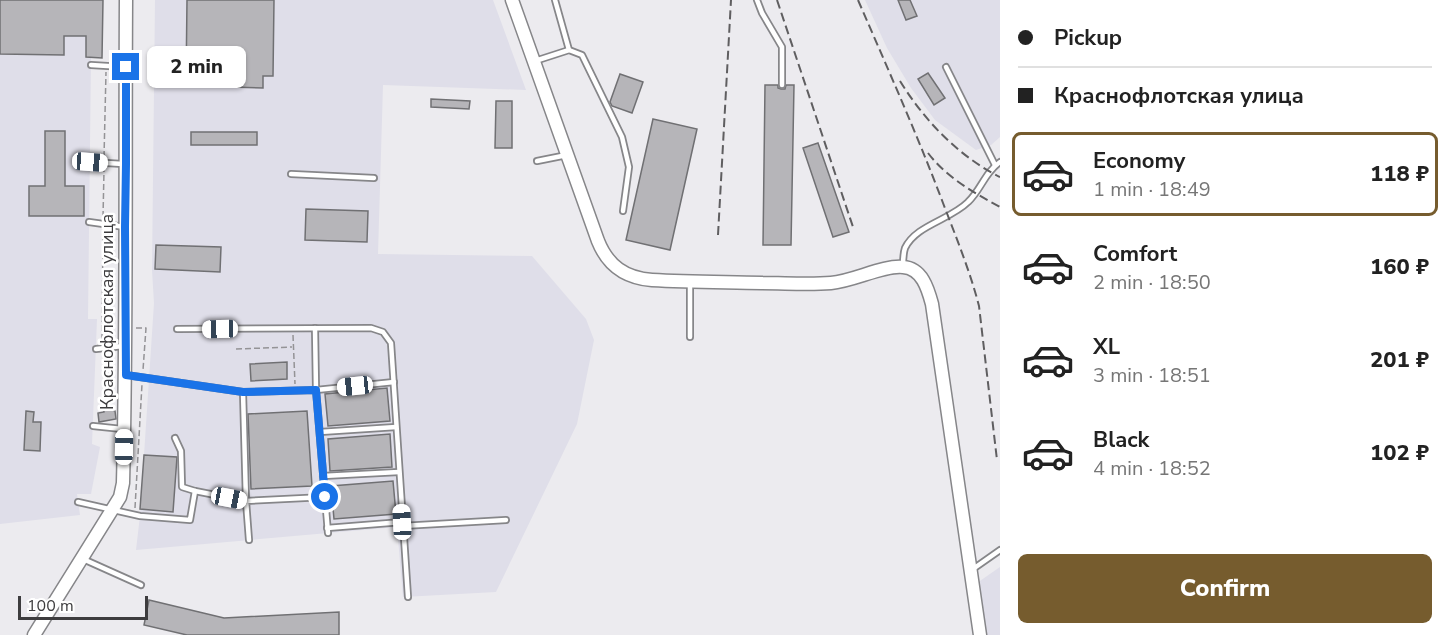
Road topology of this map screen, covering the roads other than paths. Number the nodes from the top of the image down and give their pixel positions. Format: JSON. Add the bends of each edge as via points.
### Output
{"nodes":[{"id":1,"x":126,"y":0,"type":"edge"},
{"id":2,"x":512,"y":0,"type":"edge"},
{"id":3,"x":555,"y":0,"type":"edge"},
{"id":4,"x":757,"y":0,"type":"edge"},
{"id":5,"x":569,"y":50,"type":"junction"},
{"id":6,"x":535,"y":61,"type":"junction"},
{"id":7,"x":91,"y":65,"type":"dead end"},
{"id":8,"x":126,"y":67,"type":"junction"},
{"id":9,"x":946,"y":67,"type":"dead end"},
{"id":10,"x":782,"y":85,"type":"dead end"},
{"id":11,"x":568,"y":155,"type":"junction"},
{"id":12,"x":537,"y":161,"type":"dead end"},
{"id":13,"x":90,"y":162,"type":"dead end"},
{"id":14,"x":997,"y":163,"type":"edge"},
{"id":15,"x":126,"y":164,"type":"junction"},
{"id":16,"x":291,"y":174,"type":"dead end"},
{"id":17,"x":374,"y":178,"type":"dead end"},
{"id":18,"x":623,"y":211,"type":"dead end"},
{"id":19,"x":89,"y":222,"type":"dead end"},
{"id":20,"x":125,"y":227,"type":"junction"},
{"id":21,"x":903,"y":267,"type":"junction"},
{"id":22,"x":690,"y":282,"type":"junction"},
{"id":23,"x":315,"y":328,"type":"junction"},
{"id":24,"x":177,"y":329,"type":"dead end"},
{"id":25,"x":690,"y":337,"type":"dead end"},
{"id":26,"x":126,"y":345,"type":"junction"},
{"id":27,"x":96,"y":349,"type":"dead end"},
{"id":28,"x":126,"y":375,"type":"junction"},
{"id":29,"x":394,"y":382,"type":"junction"},
{"id":30,"x":316,"y":390,"type":"junction"},
{"id":31,"x":243,"y":392,"type":"junction"},
{"id":32,"x":93,"y":426,"type":"dead end"},
{"id":33,"x":396,"y":426,"type":"junction"},
{"id":34,"x":125,"y":429,"type":"junction"},
{"id":35,"x":320,"y":432,"type":"junction"},
{"id":36,"x":175,"y":438,"type":"dead end"},
{"id":37,"x":399,"y":472,"type":"junction"},
{"id":38,"x":323,"y":476,"type":"junction"},
{"id":39,"x":195,"y":491,"type":"junction"},
{"id":40,"x":325,"y":497,"type":"junction"},
{"id":41,"x":246,"y":501,"type":"junction"},
{"id":42,"x":78,"y":502,"type":"dead end"},
{"id":43,"x":112,"y":511,"type":"junction"},
{"id":44,"x":506,"y":520,"type":"dead end"},
{"id":45,"x":402,"y":524,"type":"junction"},
{"id":46,"x":249,"y":540,"type":"dead end"},
{"id":47,"x":1000,"y":550,"type":"edge"},
{"id":48,"x":82,"y":559,"type":"junction"},
{"id":49,"x":971,"y":571,"type":"junction"},
{"id":50,"x":141,"y":585,"type":"dead end"},
{"id":51,"x":408,"y":597,"type":"dead end"},
{"id":52,"x":34,"y":635,"type":"edge"},
{"id":53,"x":980,"y":635,"type":"edge"}],
"edges":[{"from":1,"to":8,"type":"street","name":"Краснофлотская улица"},
{"from":2,"to":6,"type":"street"},
{"from":3,"to":5,"type":"lane"},
{"from":4,"to":10,"type":"lane","via":[[782,47]]},
{"from":5,"to":6,"type":"lane"},
{"from":5,"to":18,"type":"lane","via":[[582,55],[622,137],[629,168]]},
{"from":6,"to":11,"type":"street"},
{"from":7,"to":8,"type":"lane"},
{"from":8,"to":15,"type":"street","name":"Краснофлотская улица"},
{"from":9,"to":14,"type":"lane"},
{"from":11,"to":12,"type":"lane"},
{"from":11,"to":22,"type":"street","via":[[606,258],[629,276]]},
{"from":13,"to":15,"type":"lane"},
{"from":14,"to":21,"type":"lane","via":[[963,207],[913,237],[904,249]]},
{"from":15,"to":20,"type":"street","name":"Краснофлотская улица"},
{"from":16,"to":17,"type":"lane"},
{"from":19,"to":20,"type":"lane"},
{"from":20,"to":26,"type":"street","name":"Краснофлотская улица"},
{"from":21,"to":22,"type":"street","via":[[835,283]]},
{"from":21,"to":49,"type":"street","via":[[919,275],[932,304]]},
{"from":22,"to":25,"type":"lane"},
{"from":23,"to":24,"type":"lane"},
{"from":23,"to":29,"type":"lane","via":[[371,328],[383,332],[391,343]]},
{"from":23,"to":30,"type":"lane"},
{"from":26,"to":27,"type":"lane"},
{"from":26,"to":28,"type":"street","name":"Краснофлотская улица"},
{"from":28,"to":31,"type":"lane"},
{"from":28,"to":34,"type":"street","name":"Краснофлотская улица"},
{"from":29,"to":30,"type":"lane"},
{"from":29,"to":33,"type":"lane"},
{"from":30,"to":31,"type":"lane"},
{"from":30,"to":35,"type":"lane"},
{"from":31,"to":41,"type":"lane"},
{"from":32,"to":34,"type":"lane"},
{"from":33,"to":35,"type":"lane"},
{"from":33,"to":37,"type":"lane"},
{"from":34,"to":43,"type":"street","name":"Краснофлотская улица","via":[[123,483]]},
{"from":35,"to":38,"type":"lane"},
{"from":36,"to":39,"type":"lane","via":[[181,451],[182,487]]},
{"from":37,"to":38,"type":"lane"},
{"from":37,"to":45,"type":"lane"},
{"from":38,"to":40,"type":"lane"},
{"from":39,"to":41,"type":"lane"},
{"from":39,"to":43,"type":"lane","via":[[190,520]]},
{"from":40,"to":41,"type":"lane"},
{"from":40,"to":45,"type":"lane","via":[[328,531]]},
{"from":41,"to":46,"type":"lane"},
{"from":42,"to":43,"type":"lane"},
{"from":43,"to":48,"type":"street","name":"Краснофлотская улица"},
{"from":44,"to":45,"type":"lane"},
{"from":45,"to":51,"type":"lane"},
{"from":47,"to":49,"type":"lane"},
{"from":48,"to":50,"type":"lane"},
{"from":48,"to":52,"type":"street","name":"Краснофлотская улица"},
{"from":49,"to":53,"type":"street"}]}
